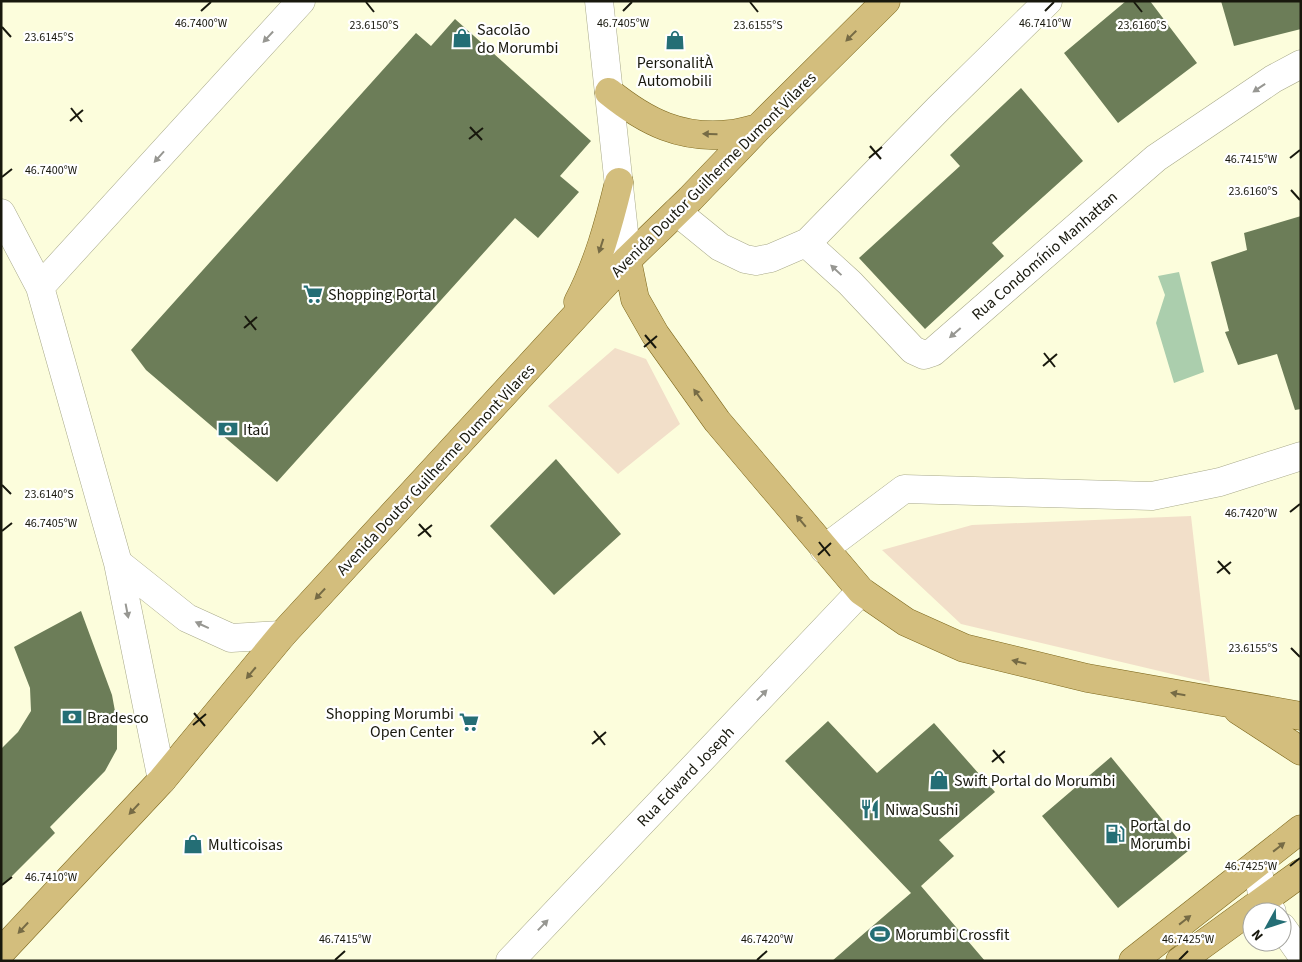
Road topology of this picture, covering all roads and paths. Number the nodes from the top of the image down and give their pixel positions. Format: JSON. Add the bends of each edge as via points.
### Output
{"nodes":[{"id":1,"x":301,"y":1,"type":"edge"},
{"id":2,"x":599,"y":1,"type":"edge"},
{"id":3,"x":886,"y":1,"type":"edge"},
{"id":4,"x":1048,"y":1,"type":"edge"},
{"id":5,"x":1301,"y":64,"type":"edge"},
{"id":6,"x":609,"y":92,"type":"junction"},
{"id":7,"x":758,"y":128,"type":"junction"},
{"id":8,"x":619,"y":182,"type":"junction"},
{"id":9,"x":677,"y":212,"type":"junction"},
{"id":10,"x":1,"y":213,"type":"edge"},
{"id":11,"x":806,"y":243,"type":"junction"},
{"id":12,"x":627,"y":260,"type":"junction"},
{"id":13,"x":40,"y":287,"type":"junction"},
{"id":14,"x":566,"y":326,"type":"junction"},
{"id":15,"x":1301,"y":456,"type":"edge"},
{"id":16,"x":824,"y":549,"type":"junction"},
{"id":17,"x":118,"y":563,"type":"junction"},
{"id":18,"x":861,"y":591,"type":"junction"},
{"id":19,"x":282,"y":635,"type":"junction"},
{"id":20,"x":1226,"y":702,"type":"junction"},
{"id":21,"x":1301,"y":716,"type":"edge"},
{"id":22,"x":1301,"y":751,"type":"edge"},
{"id":23,"x":162,"y":780,"type":"junction"},
{"id":24,"x":1301,"y":829,"type":"edge"},
{"id":25,"x":1256,"y":864,"type":"junction"},
{"id":26,"x":1301,"y":873,"type":"edge"},
{"id":27,"x":1267,"y":902,"type":"edge"},
{"id":28,"x":1272,"y":902,"type":"edge"},
{"id":29,"x":1242,"y":922,"type":"edge"},
{"id":30,"x":1292,"y":941,"type":"edge"},
{"id":31,"x":1,"y":952,"type":"edge"},
{"id":32,"x":1301,"y":954,"type":"edge"},
{"id":33,"x":510,"y":961,"type":"edge"},
{"id":34,"x":1132,"y":961,"type":"edge"},
{"id":35,"x":1180,"y":961,"type":"edge"}],
"edges":[{"from":1,"to":13,"type":"street","one_way":true},
{"from":2,"to":6,"type":"street"},
{"from":3,"to":7,"type":"main road","name":"Avenida Doutor Guilherme Dumont Vilares","one_way":true},
{"from":4,"to":11,"type":"street"},
{"from":5,"to":11,"type":"street","name":"Rua Condomínio Manhattan","one_way":true,"via":[[1272,79],[1156,158],[933,352],[924,355],[913,350],[850,283]]},
{"from":7,"to":6,"type":"main road","one_way":true,"via":[[732,134],[704,135],[677,131],[652,122]]},
{"from":6,"to":8,"type":"street"},
{"from":7,"to":9,"type":"main road","name":"Avenida Doutor Guilherme Dumont Vilares"},
{"from":8,"to":12,"type":"street"},
{"from":8,"to":14,"type":"main road","one_way":true,"via":[[598,256]]},
{"from":9,"to":11,"type":"street","via":[[720,247],[745,259],[771,258]]},
{"from":9,"to":12,"type":"main road","name":"Avenida Doutor Guilherme Dumont Vilares"},
{"from":10,"to":13,"type":"street"},
{"from":12,"to":14,"type":"main road","name":"Avenida Doutor Guilherme Dumont Vilares"},
{"from":16,"to":12,"type":"main road","one_way":true,"via":[[717,421],[654,334],[635,299]]},
{"from":13,"to":17,"type":"street"},
{"from":14,"to":19,"type":"main road","name":"Avenida Doutor Guilherme Dumont Vilares","one_way":true},
{"from":15,"to":16,"type":"street","via":[[1220,482],[1152,496],[904,489]]},
{"from":16,"to":18,"type":"main road"},
{"from":19,"to":17,"type":"street","one_way":true,"via":[[231,638],[187,618]]},
{"from":17,"to":23,"type":"street","one_way":true},
{"from":20,"to":18,"type":"main road","one_way":true,"via":[[1087,678],[964,648],[906,622]]},
{"from":33,"to":18,"type":"street","name":"Rua Edward Joseph","one_way":true},
{"from":19,"to":23,"type":"main road","name":"Avenida Doutor Guilherme Dumont Vilares","one_way":true},
{"from":20,"to":21,"type":"main road"},
{"from":20,"to":22,"type":"main road"},
{"from":23,"to":31,"type":"main road","name":"Avenida Doutor Guilherme Dumont Vilares","one_way":true},
{"from":25,"to":24,"type":"main road","one_way":true},
{"from":25,"to":27,"type":"street"},
{"from":34,"to":25,"type":"main road","one_way":true},
{"from":26,"to":28,"type":"main road"},
{"from":29,"to":35,"type":"main road"},
{"from":30,"to":32,"type":"street"}]}
